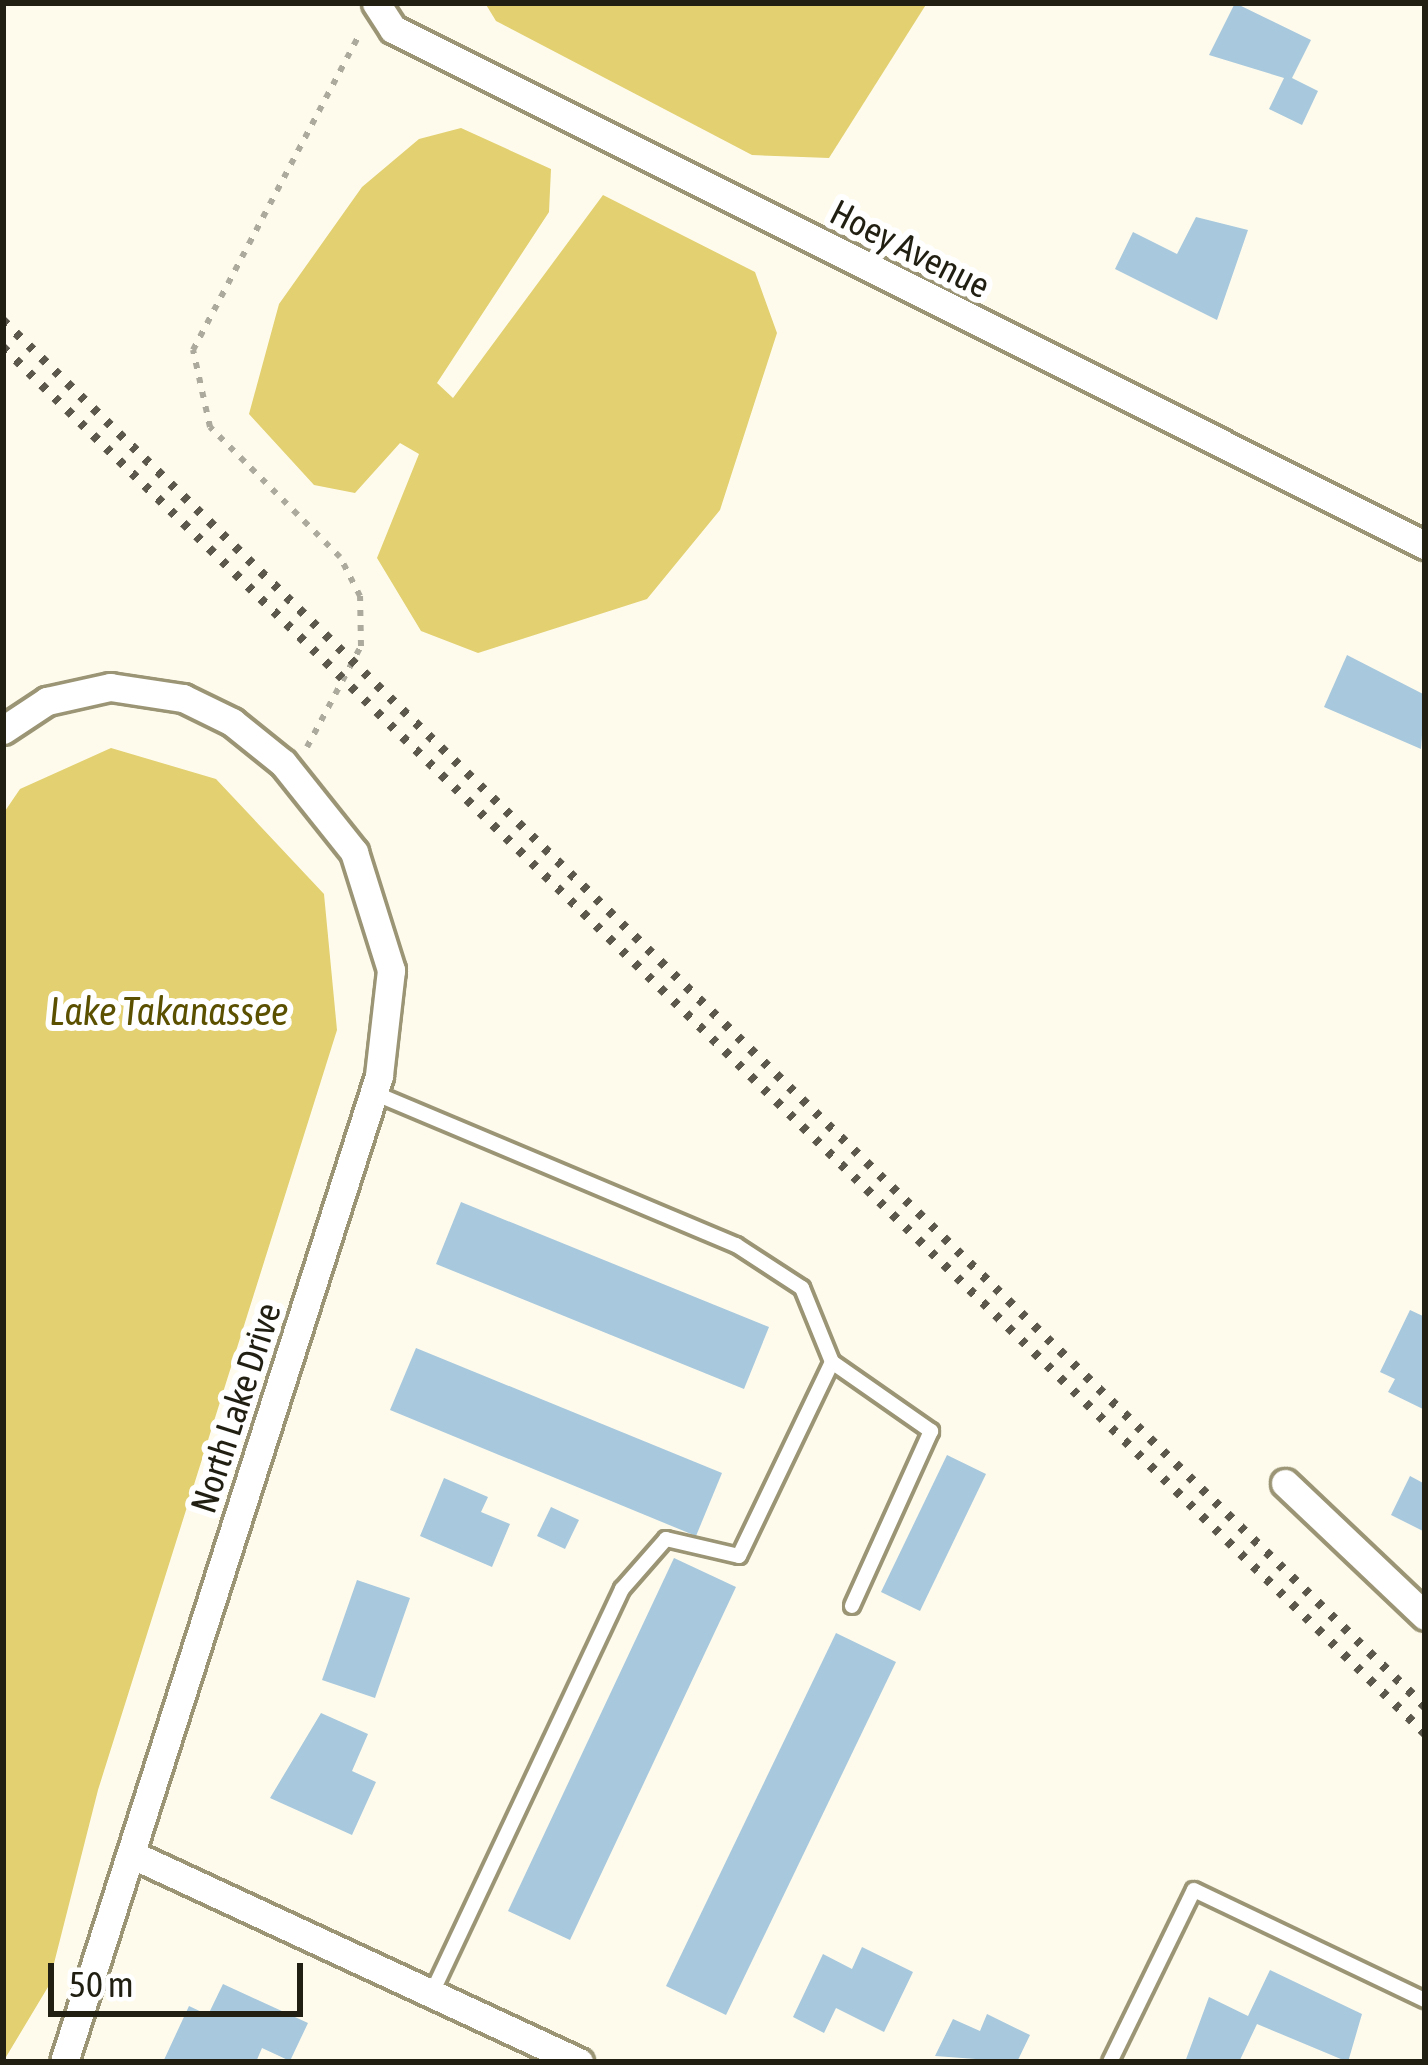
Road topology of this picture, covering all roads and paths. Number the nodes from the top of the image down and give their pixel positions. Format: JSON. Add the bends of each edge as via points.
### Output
{"nodes":[{"id":1,"x":378,"y":8,"type":"edge"},
{"id":2,"x":1425,"y":545,"type":"edge"},
{"id":3,"x":3,"y":730,"type":"edge"},
{"id":4,"x":303,"y":786,"type":"junction"},
{"id":5,"x":374,"y":1093,"type":"junction"},
{"id":6,"x":832,"y":1362,"type":"junction"},
{"id":7,"x":1285,"y":1483,"type":"dead end"},
{"id":8,"x":852,"y":1606,"type":"dead end"},
{"id":9,"x":1425,"y":1616,"type":"edge"},
{"id":10,"x":133,"y":1855,"type":"junction"},
{"id":11,"x":432,"y":1992,"type":"junction"},
{"id":12,"x":1425,"y":2000,"type":"edge"},
{"id":13,"x":64,"y":2062,"type":"edge"},
{"id":14,"x":579,"y":2062,"type":"edge"},
{"id":15,"x":1110,"y":2062,"type":"edge"}],
"edges":[{"from":1,"to":2,"type":"street","name":"Hoey Avenue"},
{"from":1,"to":4,"type":"path","via":[[319,97],[193,350],[210,428],[340,557],[360,596],[361,646],[316,721]]},
{"from":3,"to":4,"type":"street","name":"North Lake Drive","via":[[86,689],[147,689],[232,722]]},
{"from":4,"to":5,"type":"street","name":"North Lake Drive","via":[[354,852],[385,929],[391,1012]]},
{"from":5,"to":6,"type":"lane","via":[[736,1245],[802,1288]]},
{"from":5,"to":10,"type":"street","name":"North Lake Drive"},
{"from":6,"to":8,"type":"lane","via":[[931,1431]]},
{"from":6,"to":11,"type":"lane","via":[[739,1556],[666,1539],[622,1589]]},
{"from":7,"to":9,"type":"street"},
{"from":10,"to":11,"type":"street"},
{"from":10,"to":13,"type":"street","name":"North Lake Drive"},
{"from":11,"to":14,"type":"street"},
{"from":12,"to":15,"type":"lane","via":[[1194,1890]]}]}
